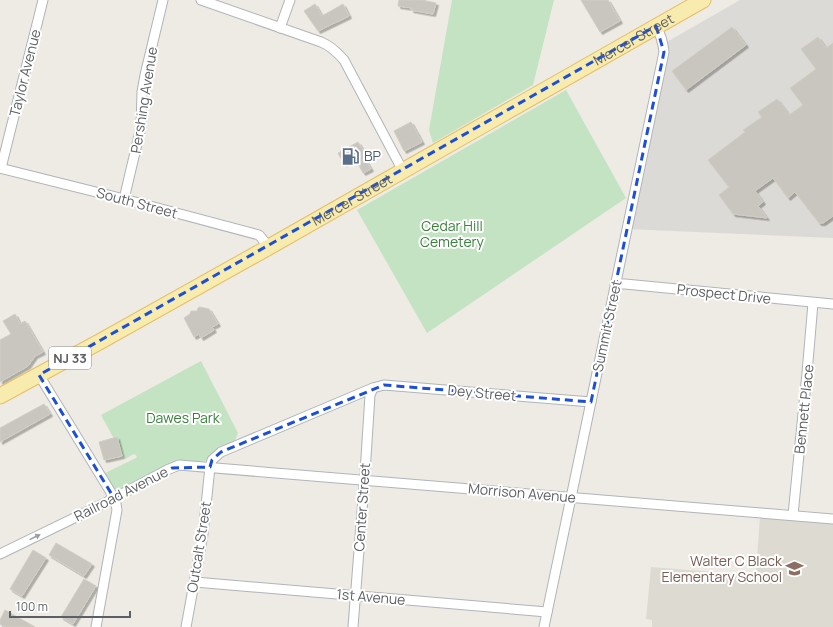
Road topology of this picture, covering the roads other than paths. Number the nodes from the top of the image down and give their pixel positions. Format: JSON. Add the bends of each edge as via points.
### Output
{"nodes":[{"id":1,"x":43,"y":0,"type":"edge"},
{"id":2,"x":163,"y":0,"type":"edge"},
{"id":3,"x":200,"y":0,"type":"edge"},
{"id":4,"x":290,"y":0,"type":"edge"},
{"id":5,"x":703,"y":0,"type":"edge"},
{"id":6,"x":656,"y":26,"type":"junction"},
{"id":7,"x":280,"y":28,"type":"junction"},
{"id":8,"x":1,"y":168,"type":"edge"},
{"id":9,"x":403,"y":171,"type":"junction"},
{"id":10,"x":124,"y":199,"type":"junction"},
{"id":11,"x":269,"y":247,"type":"junction"},
{"id":12,"x":615,"y":284,"type":"junction"},
{"id":13,"x":813,"y":303,"type":"junction"},
{"id":14,"x":833,"y":304,"type":"edge"},
{"id":15,"x":39,"y":375,"type":"junction"},
{"id":16,"x":373,"y":388,"type":"junction"},
{"id":17,"x":3,"y":393,"type":"edge"},
{"id":18,"x":591,"y":402,"type":"junction"},
{"id":19,"x":210,"y":467,"type":"junction"},
{"id":20,"x":364,"y":480,"type":"junction"},
{"id":21,"x":114,"y":498,"type":"junction"},
{"id":22,"x":571,"y":498,"type":"junction"},
{"id":23,"x":793,"y":516,"type":"junction"},
{"id":24,"x":833,"y":519,"type":"edge"},
{"id":25,"x":0,"y":554,"type":"edge"},
{"id":26,"x":195,"y":582,"type":"junction"},
{"id":27,"x":355,"y":596,"type":"junction"},
{"id":28,"x":547,"y":612,"type":"junction"},
{"id":29,"x":96,"y":627,"type":"edge"},
{"id":30,"x":186,"y":627,"type":"edge"},
{"id":31,"x":353,"y":627,"type":"edge"},
{"id":32,"x":544,"y":627,"type":"edge"}],
"edges":[{"from":1,"to":8,"type":"street","name":"Taylor Avenue"},
{"from":2,"to":10,"type":"street","name":"Pershing Avenue","via":[[144,75],[141,127]]},
{"from":3,"to":7,"type":"street"},
{"from":4,"to":7,"type":"street"},
{"from":5,"to":6,"type":"main road","name":"Mercer Street","number":"NJ 33"},
{"from":6,"to":9,"type":"main road","name":"Mercer Street","number":"NJ 33"},
{"from":6,"to":12,"type":"street","name":"Summit Street","via":[[664,52]]},
{"from":7,"to":9,"type":"street","via":[[330,46],[341,56]]},
{"from":8,"to":10,"type":"street","name":"South Street"},
{"from":9,"to":11,"type":"main road","name":"Mercer Street","number":"NJ 33"},
{"from":10,"to":11,"type":"street","name":"South Street","via":[[259,235]]},
{"from":11,"to":15,"type":"main road","name":"Mercer Street","number":"NJ 33"},
{"from":12,"to":13,"type":"street","name":"Prospect Drive"},
{"from":12,"to":18,"type":"street","name":"Summit Street"},
{"from":13,"to":14,"type":"street","name":"Prospect Drive"},
{"from":13,"to":23,"type":"street","name":"Bennett Place"},
{"from":15,"to":17,"type":"main road","name":"Mercer Street","number":"NJ 33"},
{"from":15,"to":21,"type":"street"},
{"from":16,"to":18,"type":"street","name":"Dey Street","via":[[384,385]]},
{"from":16,"to":19,"type":"street","via":[[221,452],[212,460]]},
{"from":16,"to":20,"type":"street","name":"Center Street","via":[[370,395]]},
{"from":18,"to":22,"type":"street","name":"Summit Street"},
{"from":19,"to":20,"type":"street","name":"Morrison Avenue"},
{"from":19,"to":21,"type":"street","name":"Railroad Avenue","via":[[172,468]]},
{"from":19,"to":26,"type":"street","name":"Outcalt Street","via":[[204,534]]},
{"from":20,"to":22,"type":"street","name":"Morrison Avenue"},
{"from":20,"to":27,"type":"street","name":"Center Street"},
{"from":25,"to":21,"type":"street","name":"Railroad Avenue","one_way":true},
{"from":21,"to":29,"type":"street","via":[[117,510]]},
{"from":22,"to":23,"type":"street","name":"Morrison Avenue"},
{"from":22,"to":28,"type":"street","name":"Summit Street"},
{"from":23,"to":24,"type":"street","name":"Morrison Avenue"},
{"from":26,"to":27,"type":"street","name":"1st Avenue"},
{"from":26,"to":30,"type":"street","name":"Outcalt Street"},
{"from":27,"to":28,"type":"street","name":"1st Avenue"},
{"from":27,"to":31,"type":"street","name":"Center Street"},
{"from":28,"to":32,"type":"street","name":"Summit Street"}]}
